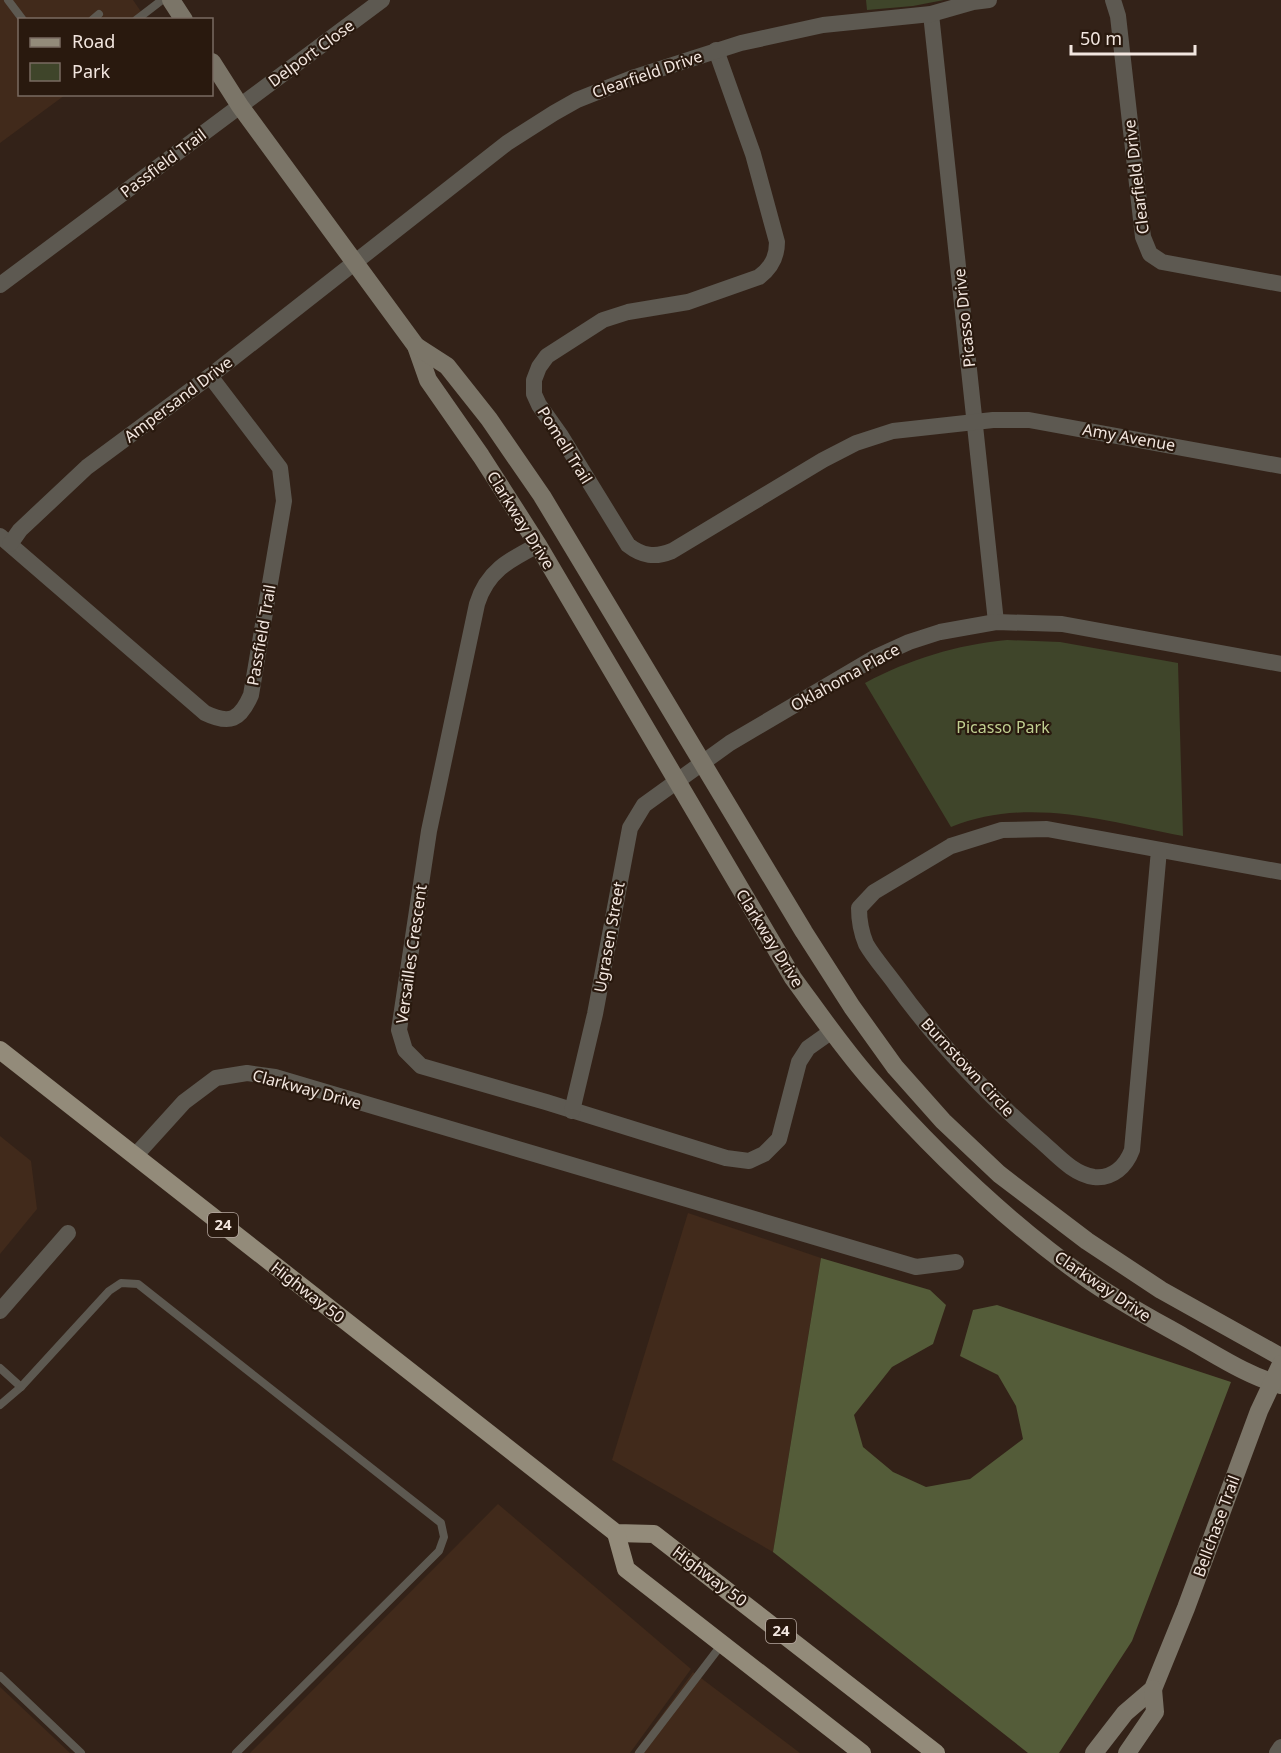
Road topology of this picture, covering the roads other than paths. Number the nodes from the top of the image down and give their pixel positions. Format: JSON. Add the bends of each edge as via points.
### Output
{"nodes":[{"id":1,"x":8,"y":0,"type":"edge"},
{"id":2,"x":162,"y":0,"type":"edge"},
{"id":3,"x":171,"y":0,"type":"edge"},
{"id":4,"x":382,"y":0,"type":"edge"},
{"id":5,"x":988,"y":0,"type":"edge"},
{"id":6,"x":1113,"y":0,"type":"edge"},
{"id":7,"x":931,"y":14,"type":"junction"},
{"id":8,"x":22,"y":18,"type":"edge"},
{"id":9,"x":139,"y":18,"type":"edge"},
{"id":10,"x":183,"y":18,"type":"edge"},
{"id":11,"x":716,"y":51,"type":"junction"},
{"id":12,"x":213,"y":64,"type":"edge"},
{"id":13,"x":240,"y":106,"type":"junction"},
{"id":14,"x":354,"y":262,"type":"junction"},
{"id":15,"x":1281,"y":284,"type":"edge"},
{"id":16,"x":0,"y":285,"type":"edge"},
{"id":17,"x":416,"y":346,"type":"junction"},
{"id":18,"x":210,"y":376,"type":"junction"},
{"id":19,"x":975,"y":422,"type":"junction"},
{"id":20,"x":1281,"y":466,"type":"edge"},
{"id":21,"x":5,"y":540,"type":"edge"},
{"id":22,"x":538,"y":545,"type":"junction"},
{"id":23,"x":996,"y":622,"type":"junction"},
{"id":24,"x":1281,"y":664,"type":"edge"},
{"id":25,"x":703,"y":765,"type":"junction"},
{"id":26,"x":676,"y":781,"type":"junction"},
{"id":27,"x":1159,"y":850,"type":"junction"},
{"id":28,"x":1281,"y":872,"type":"edge"},
{"id":29,"x":832,"y":1031,"type":"junction"},
{"id":30,"x":0,"y":1050,"type":"edge"},
{"id":31,"x":572,"y":1111,"type":"junction"},
{"id":32,"x":135,"y":1156,"type":"junction"},
{"id":33,"x":68,"y":1233,"type":"dead end"},
{"id":34,"x":956,"y":1262,"type":"dead end"},
{"id":35,"x":0,"y":1311,"type":"edge"},
{"id":36,"x":1281,"y":1356,"type":"edge"},
{"id":37,"x":1281,"y":1364,"type":"edge"},
{"id":38,"x":0,"y":1368,"type":"edge"},
{"id":39,"x":1277,"y":1384,"type":"edge"},
{"id":40,"x":21,"y":1387,"type":"junction"},
{"id":41,"x":0,"y":1405,"type":"edge"},
{"id":42,"x":616,"y":1533,"type":"junction"},
{"id":43,"x":722,"y":1643,"type":"junction"},
{"id":44,"x":0,"y":1676,"type":"edge"},
{"id":45,"x":1153,"y":1689,"type":"junction"},
{"id":46,"x":1281,"y":1747,"type":"edge"},
{"id":47,"x":81,"y":1753,"type":"edge"},
{"id":48,"x":236,"y":1753,"type":"edge"},
{"id":49,"x":639,"y":1753,"type":"edge"},
{"id":50,"x":862,"y":1753,"type":"edge"},
{"id":51,"x":936,"y":1753,"type":"edge"},
{"id":52,"x":1094,"y":1753,"type":"edge"},
{"id":53,"x":1127,"y":1753,"type":"edge"},
{"id":54,"x":1277,"y":1753,"type":"edge"}],
"edges":[{"from":1,"to":8,"type":"lane"},
{"from":2,"to":9,"type":"lane"},
{"from":3,"to":10,"type":"street"},
{"from":4,"to":13,"type":"street","name":"Delport Close"},
{"from":5,"to":7,"type":"street","name":"Clearfield Drive"},
{"from":6,"to":15,"type":"street","name":"Clearfield Drive","via":[[1118,15],[1143,237],[1150,254],[1162,262]]},
{"from":7,"to":11,"type":"street","name":"Clearfield Drive","via":[[807,27]]},
{"from":7,"to":19,"type":"street","name":"Picasso Drive"},
{"from":11,"to":14,"type":"street","name":"Clearfield Drive","via":[[617,84],[554,112],[507,143]]},
{"from":11,"to":19,"type":"street","name":"Pomell Trail","via":[[753,154],[777,242],[769,270],[688,302],[603,320],[547,356],[534,380],[539,405],[628,545],[637,552],[660,556],[856,443],[893,431]]},
{"from":12,"to":13,"type":"street","name":"Clarkway Drive"},
{"from":13,"to":14,"type":"street","name":"Clarkway Drive"},
{"from":13,"to":16,"type":"street","name":"Passfield Trail"},
{"from":14,"to":17,"type":"street","name":"Clarkway Drive"},
{"from":14,"to":18,"type":"street","name":"Ampersand Drive"},
{"from":17,"to":22,"type":"street","name":"Clarkway Drive","via":[[428,380]]},
{"from":17,"to":25,"type":"street","name":"Clarkway Drive","via":[[447,366],[536,486]]},
{"from":18,"to":21,"type":"street","name":"Ampersand Drive","via":[[87,467]]},
{"from":18,"to":21,"type":"street","name":"Passfield Trail","via":[[280,468],[284,501],[251,694],[236,717],[221,720],[205,713]]},
{"from":19,"to":20,"type":"street","name":"Amy Avenue","via":[[1029,420]]},
{"from":19,"to":23,"type":"street","name":"Picasso Drive"},
{"from":22,"to":26,"type":"street","name":"Clarkway Drive"},
{"from":22,"to":31,"type":"street","name":"Versailles Crescent","via":[[500,566],[481,589],[429,831],[399,1030],[405,1050],[421,1066]]},
{"from":23,"to":24,"type":"street","name":"Oklahoma Place","via":[[1062,624]]},
{"from":23,"to":25,"type":"street","name":"Oklahoma Place","via":[[940,632],[876,657],[730,743]]},
{"from":25,"to":26,"type":"street","name":"Oklahoma Place"},
{"from":25,"to":36,"type":"street","name":"Clarkway Drive","via":[[852,1007],[895,1067],[943,1121],[999,1174],[1087,1241],[1161,1290]]},
{"from":26,"to":29,"type":"street","name":"Clarkway Drive","via":[[793,978]]},
{"from":26,"to":31,"type":"street","name":"Ugrasen Street","via":[[644,805],[630,828],[595,1014]]},
{"from":27,"to":27,"type":"street","name":"Burnstown Circle","via":[[1132,1150],[1127,1162],[1115,1173],[1096,1177],[1076,1171],[956,1059],[915,1011],[867,944],[859,922],[859,908],[874,892],[951,846],[1002,830],[1047,829]]},
{"from":27,"to":28,"type":"street","name":"Burnstown Circle"},
{"from":29,"to":31,"type":"street","name":"Versailles Crescent","via":[[808,1048],[799,1062],[779,1139],[764,1154],[749,1161],[726,1158]]},
{"from":29,"to":39,"type":"street","name":"Clarkway Drive","via":[[870,1079],[935,1148],[1051,1251],[1130,1306]]},
{"from":30,"to":32,"type":"main road","name":"Highway 50","number":"24"},
{"from":32,"to":34,"type":"street","name":"Clarkway Drive","via":[[184,1102],[216,1078],[247,1072],[275,1077],[916,1267]]},
{"from":32,"to":42,"type":"main road","name":"Highway 50","number":"24"},
{"from":33,"to":35,"type":"street"},
{"from":37,"to":39,"type":"street","name":"Bellchase Trail"},
{"from":38,"to":40,"type":"lane"},
{"from":39,"to":45,"type":"street","name":"Bellchase Trail","via":[[1258,1412]]},
{"from":40,"to":41,"type":"lane"},
{"from":40,"to":48,"type":"lane","via":[[109,1291],[121,1283],[138,1284],[441,1523],[444,1537],[439,1551]]},
{"from":42,"to":43,"type":"main road","via":[[626,1569]]},
{"from":42,"to":51,"type":"main road","name":"Highway 50","number":"24","via":[[654,1534]]},
{"from":43,"to":49,"type":"lane"},
{"from":43,"to":50,"type":"main road"},
{"from":44,"to":47,"type":"lane"},
{"from":45,"to":52,"type":"street","name":"Bellchase Trail","via":[[1125,1713]]},
{"from":45,"to":53,"type":"street","name":"Bellchase Trail","via":[[1155,1712]]},
{"from":46,"to":54,"type":"street"}]}
